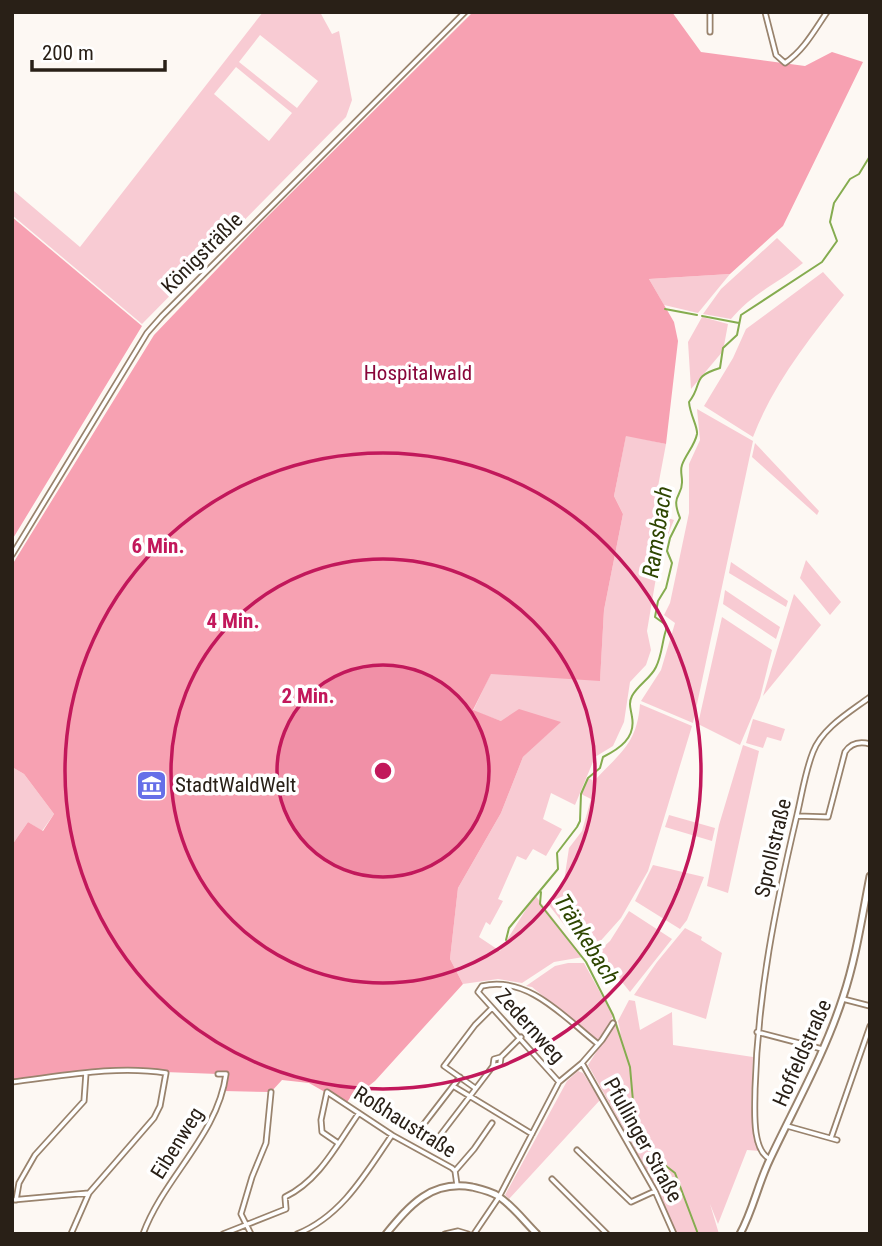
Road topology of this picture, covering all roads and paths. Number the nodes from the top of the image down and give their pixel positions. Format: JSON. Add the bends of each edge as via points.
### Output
{"nodes":[{"id":1,"x":466,"y":12,"type":"edge"},
{"id":2,"x":710,"y":12,"type":"edge"},
{"id":3,"x":765,"y":12,"type":"edge"},
{"id":4,"x":827,"y":12,"type":"edge"},
{"id":5,"x":710,"y":32,"type":"dead end"},
{"id":6,"x":12,"y":555,"type":"edge"},
{"id":7,"x":870,"y":697,"type":"edge"},
{"id":8,"x":870,"y":744,"type":"edge"},
{"id":9,"x":797,"y":816,"type":"junction"},
{"id":10,"x":870,"y":876,"type":"edge"},
{"id":11,"x":843,"y":999,"type":"junction"},
{"id":12,"x":870,"y":1006,"type":"edge"},
{"id":13,"x":492,"y":1008,"type":"junction"},
{"id":14,"x":613,"y":1023,"type":"dead end"},
{"id":15,"x":870,"y":1026,"type":"edge"},
{"id":16,"x":757,"y":1032,"type":"junction"},
{"id":17,"x":521,"y":1037,"type":"junction"},
{"id":18,"x":598,"y":1044,"type":"junction"},
{"id":19,"x":822,"y":1049,"type":"junction"},
{"id":20,"x":582,"y":1063,"type":"junction"},
{"id":21,"x":86,"y":1073,"type":"junction"},
{"id":22,"x":218,"y":1074,"type":"dead end"},
{"id":23,"x":460,"y":1077,"type":"junction"},
{"id":24,"x":12,"y":1082,"type":"edge"},
{"id":25,"x":559,"y":1082,"type":"junction"},
{"id":26,"x":453,"y":1086,"type":"junction"},
{"id":27,"x":475,"y":1088,"type":"junction"},
{"id":28,"x":271,"y":1092,"type":"dead end"},
{"id":29,"x":471,"y":1096,"type":"junction"},
{"id":30,"x":359,"y":1113,"type":"junction"},
{"id":31,"x":492,"y":1123,"type":"dead end"},
{"id":32,"x":787,"y":1126,"type":"junction"},
{"id":33,"x":420,"y":1129,"type":"dead end"},
{"id":34,"x":532,"y":1134,"type":"junction"},
{"id":35,"x":392,"y":1135,"type":"junction"},
{"id":36,"x":439,"y":1138,"type":"dead end"},
{"id":37,"x":831,"y":1138,"type":"junction"},
{"id":38,"x":836,"y":1140,"type":"dead end"},
{"id":39,"x":338,"y":1143,"type":"junction"},
{"id":40,"x":577,"y":1150,"type":"dead end"},
{"id":41,"x":770,"y":1159,"type":"junction"},
{"id":42,"x":455,"y":1171,"type":"junction"},
{"id":43,"x":552,"y":1179,"type":"dead end"},
{"id":44,"x":457,"y":1186,"type":"junction"},
{"id":45,"x":655,"y":1191,"type":"junction"},
{"id":46,"x":89,"y":1193,"type":"junction"},
{"id":47,"x":499,"y":1196,"type":"junction"},
{"id":48,"x":14,"y":1200,"type":"edge"},
{"id":49,"x":245,"y":1225,"type":"junction"},
{"id":50,"x":71,"y":1234,"type":"edge"},
{"id":51,"x":143,"y":1234,"type":"edge"},
{"id":52,"x":223,"y":1234,"type":"edge"},
{"id":53,"x":251,"y":1234,"type":"edge"},
{"id":54,"x":297,"y":1234,"type":"edge"},
{"id":55,"x":386,"y":1234,"type":"edge"},
{"id":56,"x":445,"y":1234,"type":"edge"},
{"id":57,"x":468,"y":1234,"type":"edge"},
{"id":58,"x":474,"y":1234,"type":"edge"},
{"id":59,"x":537,"y":1234,"type":"edge"},
{"id":60,"x":607,"y":1234,"type":"edge"},
{"id":61,"x":674,"y":1234,"type":"edge"},
{"id":62,"x":740,"y":1234,"type":"edge"}],
"edges":[{"from":1,"to":6,"type":"street","name":"Königsträßle","via":[[162,316]]},
{"from":2,"to":5,"type":"street"},
{"from":3,"to":4,"type":"street","via":[[776,55],[785,63]]},
{"from":7,"to":9,"type":"street","name":"Sprollstraße","via":[[818,742]]},
{"from":8,"to":9,"type":"street","via":[[856,743],[845,752],[828,817]]},
{"from":9,"to":16,"type":"street","name":"Sprollstraße","via":[[770,932]]},
{"from":10,"to":11,"type":"street","name":"Hoffeldstraße"},
{"from":11,"to":12,"type":"street"},
{"from":11,"to":19,"type":"street","name":"Hoffeldstraße"},
{"from":13,"to":17,"type":"street","name":"Zedernweg"},
{"from":13,"to":18,"type":"street","name":"Zedernweg","via":[[478,992],[482,986],[500,984],[528,991]]},
{"from":13,"to":23,"type":"street","via":[[444,1066]]},
{"from":14,"to":18,"type":"street"},
{"from":15,"to":37,"type":"street"},
{"from":16,"to":19,"type":"street"},
{"from":16,"to":41,"type":"street","name":"Sprollstraße","via":[[755,1122],[761,1150]]},
{"from":17,"to":25,"type":"street","name":"Zedernweg"},
{"from":17,"to":27,"type":"street","via":[[494,1059]]},
{"from":18,"to":20,"type":"street"},
{"from":19,"to":32,"type":"street","name":"Hoffeldstraße"},
{"from":20,"to":25,"type":"street"},
{"from":20,"to":45,"type":"street","name":"Pfullinger Straße"},
{"from":21,"to":24,"type":"street"},
{"from":21,"to":46,"type":"street","via":[[166,1073],[154,1118]]},
{"from":21,"to":48,"type":"street","via":[[84,1101],[35,1155]]},
{"from":22,"to":51,"type":"street","name":"Eibenweg","via":[[226,1074],[224,1091],[212,1119]]},
{"from":23,"to":26,"type":"street"},
{"from":23,"to":27,"type":"street"},
{"from":25,"to":34,"type":"street"},
{"from":26,"to":29,"type":"street"},
{"from":26,"to":33,"type":"street"},
{"from":27,"to":29,"type":"street"},
{"from":28,"to":49,"type":"street","via":[[266,1143],[241,1214]]},
{"from":29,"to":34,"type":"street"},
{"from":29,"to":36,"type":"street"},
{"from":30,"to":35,"type":"street","name":"Roßhaustraße"},
{"from":30,"to":39,"type":"street"},
{"from":30,"to":39,"type":"street","name":"Roßhaustraße","via":[[327,1092],[322,1132]]},
{"from":31,"to":42,"type":"street"},
{"from":32,"to":37,"type":"street"},
{"from":32,"to":41,"type":"street","name":"Hoffeldstraße"},
{"from":34,"to":47,"type":"street"},
{"from":35,"to":42,"type":"street","name":"Roßhaustraße"},
{"from":35,"to":54,"type":"street","via":[[337,1209]]},
{"from":37,"to":38,"type":"street"},
{"from":39,"to":49,"type":"street","via":[[310,1180],[285,1197],[286,1209]]},
{"from":40,"to":45,"type":"street","via":[[631,1202]]},
{"from":41,"to":62,"type":"street","name":"Hoffeldstraße"},
{"from":42,"to":44,"type":"street","name":"Roßhaustraße"},
{"from":43,"to":60,"type":"street"},
{"from":44,"to":47,"type":"street"},
{"from":44,"to":55,"type":"street","via":[[424,1194]]},
{"from":45,"to":61,"type":"street","name":"Pfullinger Straße"},
{"from":46,"to":48,"type":"street"},
{"from":46,"to":50,"type":"street"},
{"from":47,"to":58,"type":"street"},
{"from":47,"to":59,"type":"street"},
{"from":49,"to":52,"type":"street"},
{"from":49,"to":53,"type":"street"},
{"from":56,"to":57,"type":"street"}]}
